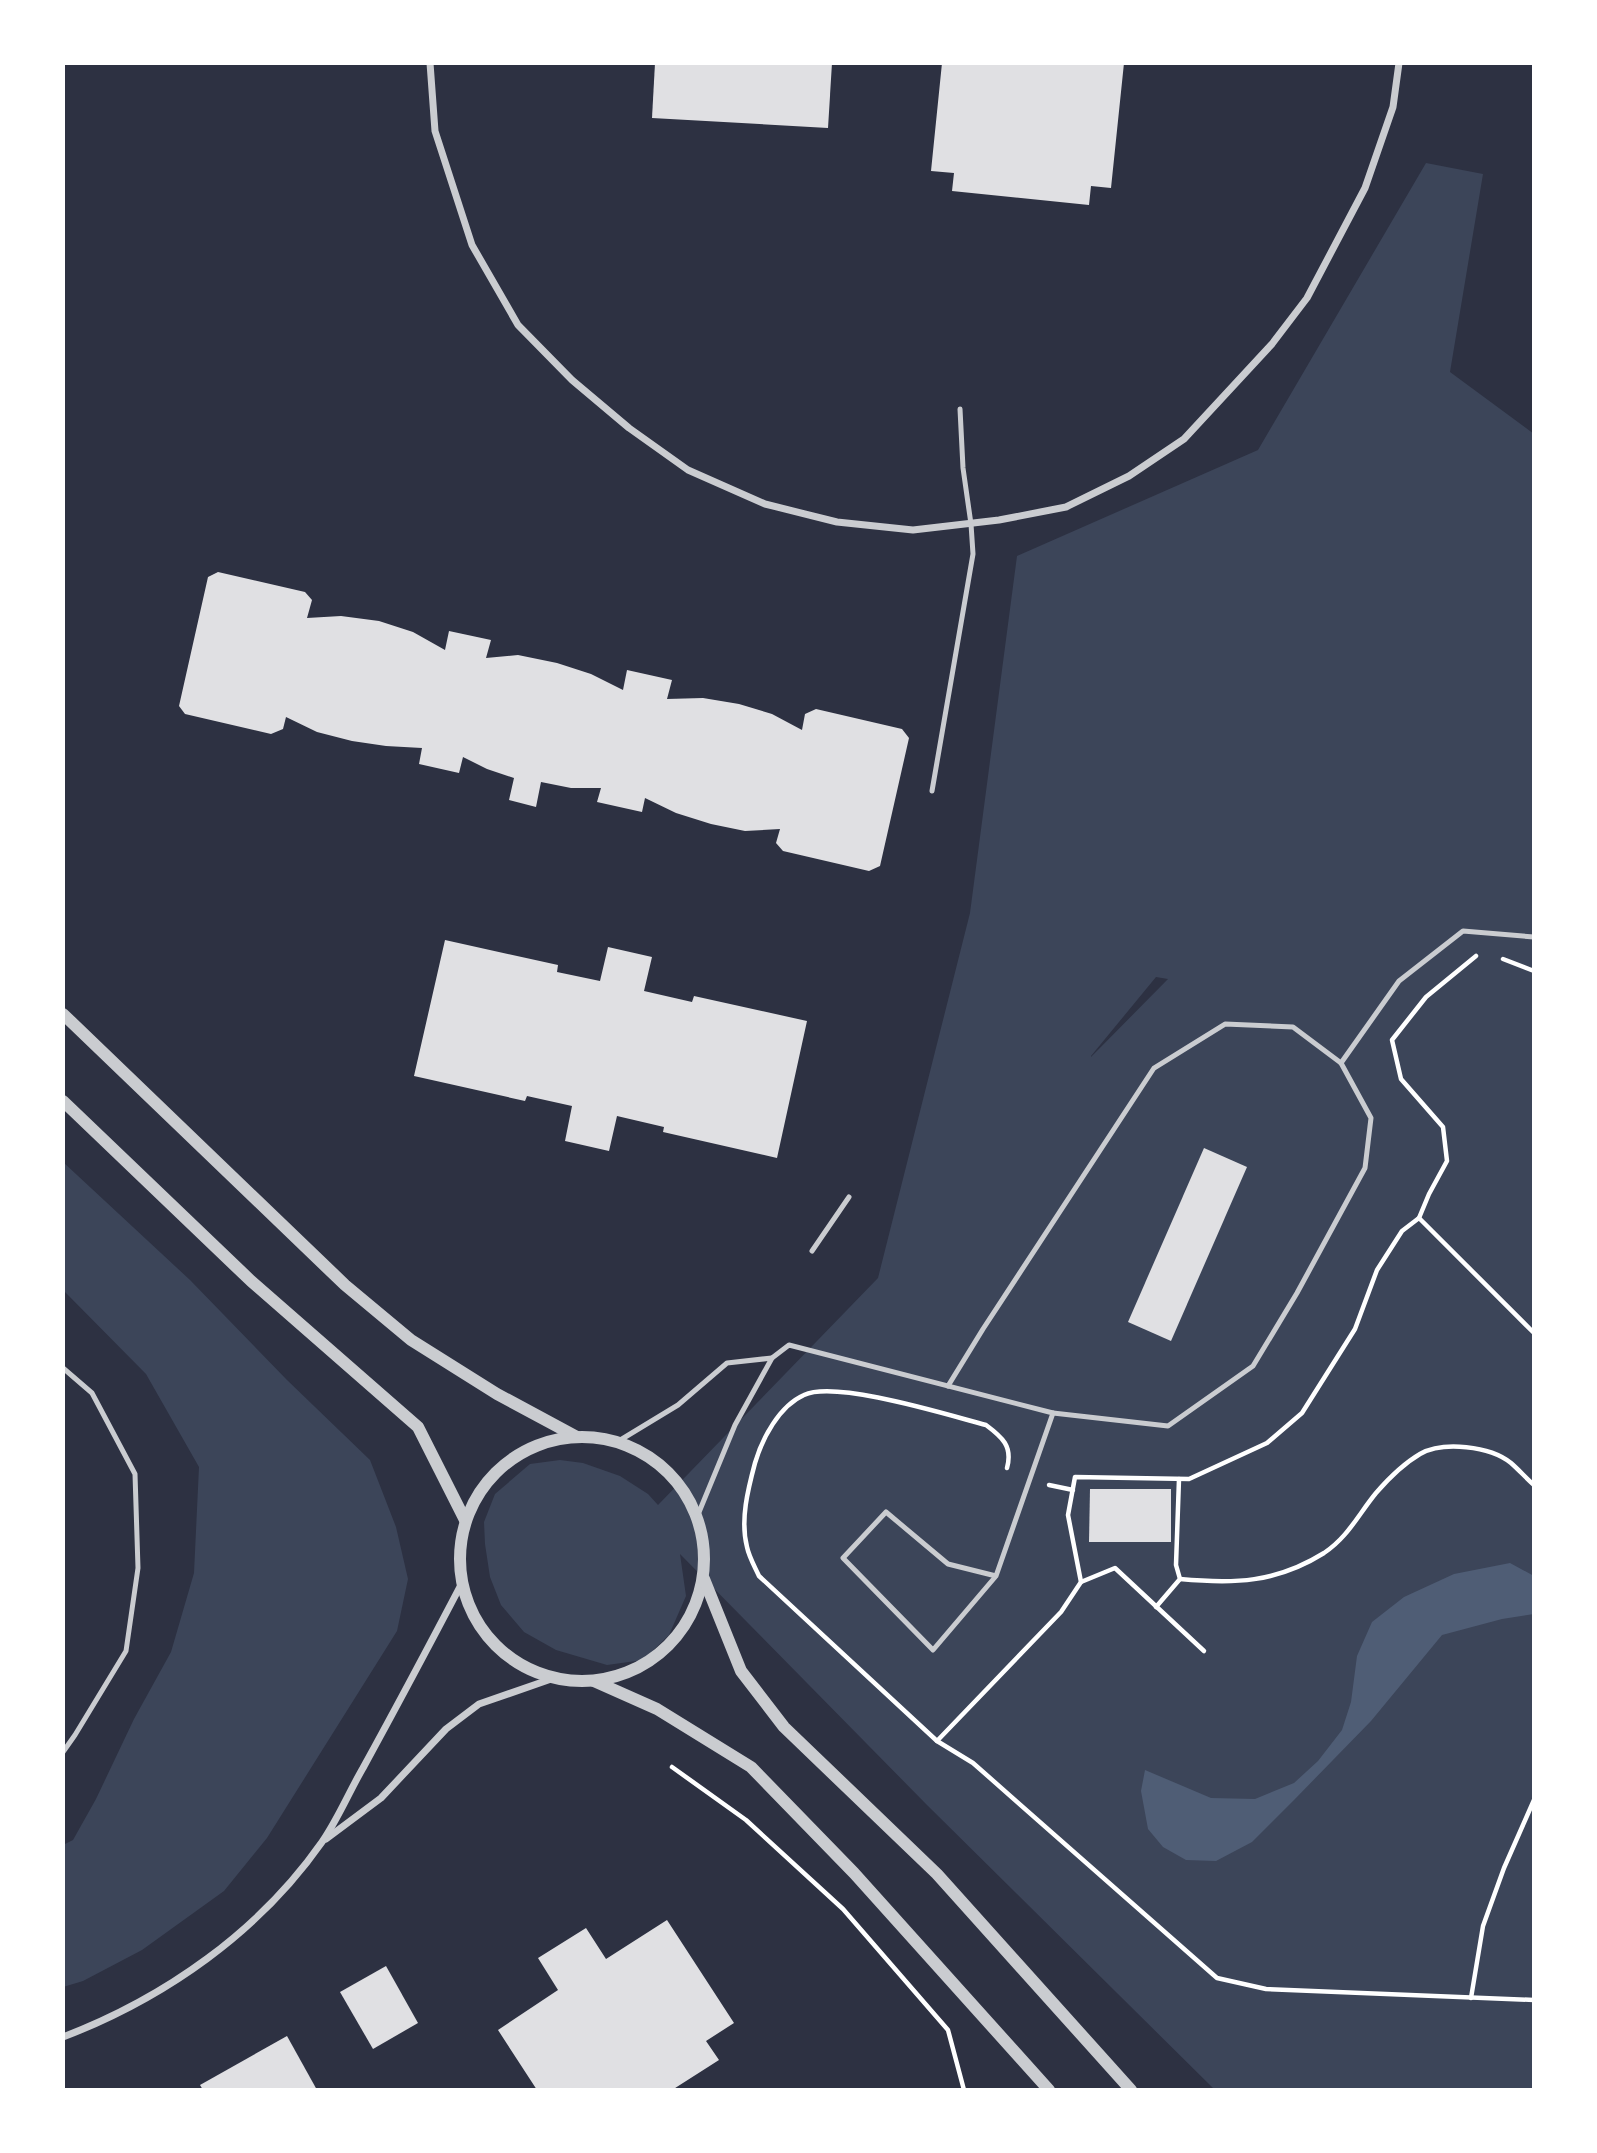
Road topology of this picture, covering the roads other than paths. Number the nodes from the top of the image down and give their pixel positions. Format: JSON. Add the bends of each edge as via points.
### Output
{"nodes":[{"id":1,"x":430,"y":63,"type":"edge"},
{"id":2,"x":1399,"y":63,"type":"edge"},
{"id":3,"x":960,"y":409,"type":"dead end"},
{"id":4,"x":971,"y":524,"type":"junction"},
{"id":5,"x":933,"y":791,"type":"dead end"},
{"id":6,"x":1534,"y":937,"type":"edge"},
{"id":7,"x":63,"y":1014,"type":"edge"},
{"id":8,"x":1340,"y":1063,"type":"junction"},
{"id":9,"x":63,"y":1101,"type":"edge"},
{"id":10,"x":849,"y":1197,"type":"dead end"},
{"id":11,"x":812,"y":1251,"type":"dead end"},
{"id":12,"x":772,"y":1358,"type":"junction"},
{"id":13,"x":63,"y":1368,"type":"edge"},
{"id":14,"x":948,"y":1387,"type":"junction"},
{"id":15,"x":1053,"y":1413,"type":"junction"},
{"id":16,"x":578,"y":1437,"type":"junction"},
{"id":17,"x":617,"y":1442,"type":"junction"},
{"id":18,"x":697,"y":1517,"type":"junction"},
{"id":19,"x":465,"y":1520,"type":"junction"},
{"id":20,"x":996,"y":1576,"type":"junction"},
{"id":21,"x":704,"y":1579,"type":"junction"},
{"id":22,"x":463,"y":1581,"type":"junction"},
{"id":23,"x":554,"y":1678,"type":"junction"},
{"id":24,"x":594,"y":1681,"type":"junction"},
{"id":25,"x":63,"y":1752,"type":"edge"},
{"id":26,"x":322,"y":1841,"type":"junction"},
{"id":27,"x":63,"y":2037,"type":"edge"},
{"id":28,"x":1049,"y":2090,"type":"edge"},
{"id":29,"x":1130,"y":2090,"type":"edge"}],
"edges":[{"from":1,"to":4,"type":"street","via":[[435,131],[472,245],[518,325],[572,380],[688,470],[765,504],[837,522],[913,530]]},
{"from":2,"to":4,"type":"street","via":[[1393,107],[1365,188],[1307,298],[1233,388],[1184,439],[1129,476],[1066,507]]},
{"from":3,"to":4,"type":"lane"},
{"from":4,"to":5,"type":"lane","via":[[973,554]]},
{"from":6,"to":8,"type":"lane","via":[[1463,931],[1399,981]]},
{"from":7,"to":16,"type":"street","via":[[345,1286],[411,1340]]},
{"from":8,"to":14,"type":"lane","via":[[1293,1027],[1225,1024],[1154,1068]]},
{"from":8,"to":15,"type":"lane","via":[[1371,1118],[1365,1168],[1253,1366],[1168,1426]]},
{"from":9,"to":19,"type":"street","via":[[251,1281],[418,1427]]},
{"from":10,"to":11,"type":"lane"},
{"from":12,"to":14,"type":"lane","via":[[789,1345]]},
{"from":12,"to":17,"type":"lane","via":[[727,1363],[678,1405]]},
{"from":12,"to":18,"type":"lane","via":[[735,1425]]},
{"from":13,"to":25,"type":"lane","via":[[92,1393],[135,1474],[138,1568],[126,1651]]},
{"from":14,"to":15,"type":"lane"},
{"from":15,"to":20,"type":"lane"},
{"from":16,"to":17,"type":"street"},
{"from":16,"to":19,"type":"street","via":[[551,1439],[514,1456],[484,1483]]},
{"from":17,"to":18,"type":"street","via":[[667,1468],[691,1500]]},
{"from":18,"to":21,"type":"street","via":[[704,1538]]},
{"from":19,"to":22,"type":"street","via":[[458,1560]]},
{"from":20,"to":20,"type":"lane","via":[[948,1564],[886,1512],[843,1558],[933,1650]]},
{"from":21,"to":24,"type":"street","via":[[691,1617],[667,1649],[634,1671]]},
{"from":21,"to":29,"type":"street","via":[[741,1671],[783,1727],[937,1874]]},
{"from":22,"to":23,"type":"street","via":[[466,1600],[486,1636],[517,1663]]},
{"from":22,"to":26,"type":"street"},
{"from":23,"to":24,"type":"street"},
{"from":23,"to":26,"type":"street","via":[[479,1704],[446,1729],[381,1798]]},
{"from":24,"to":28,"type":"street","via":[[657,1709],[751,1767],[854,1873]]},
{"from":26,"to":27,"type":"street","via":[[273,1901],[183,1977]]}]}
